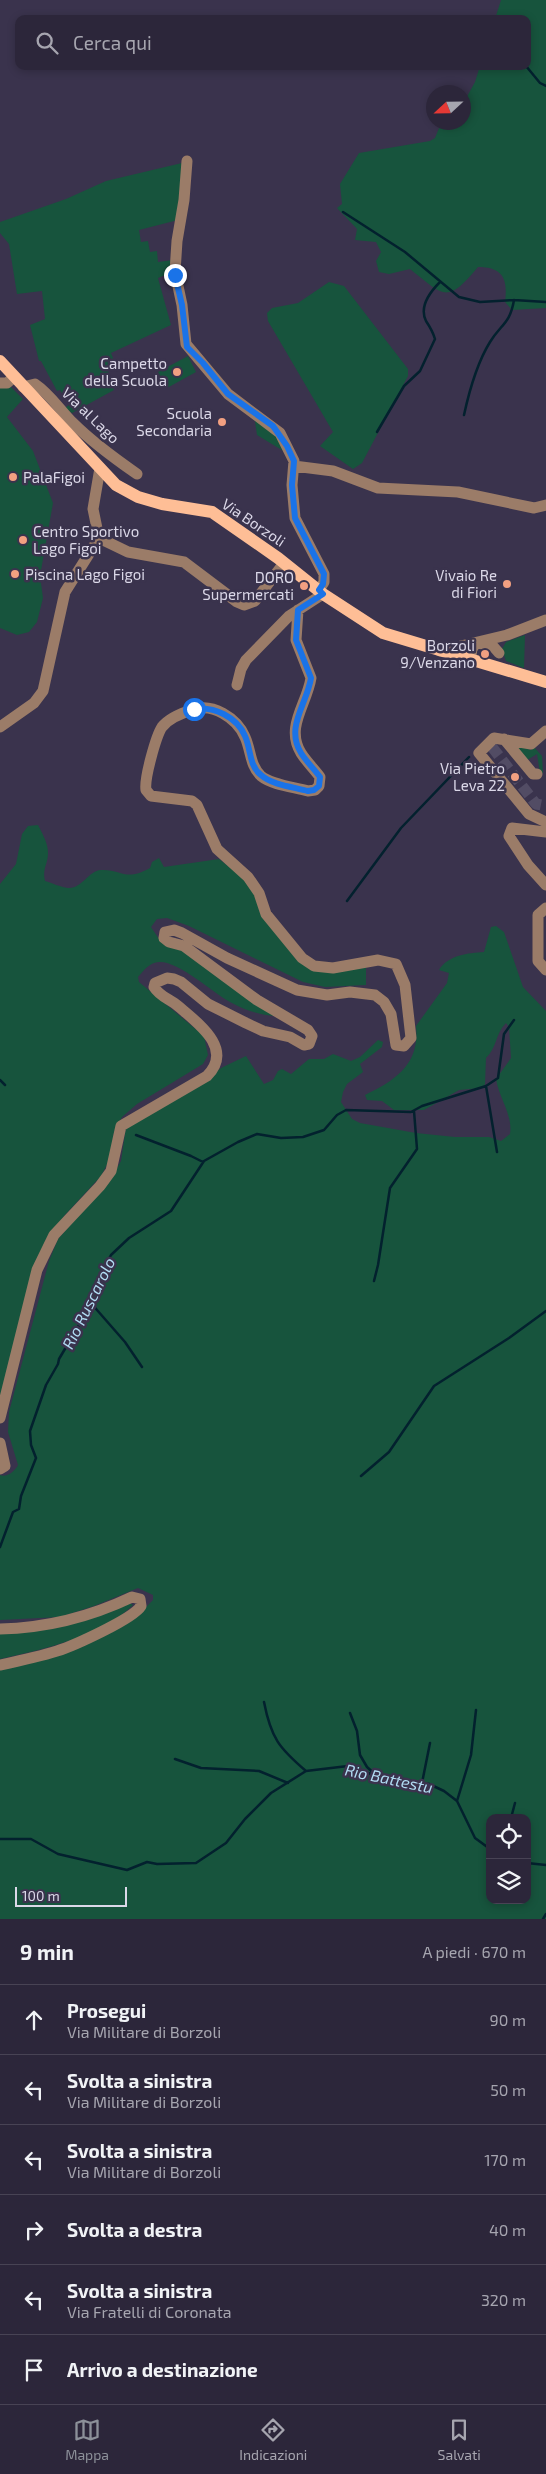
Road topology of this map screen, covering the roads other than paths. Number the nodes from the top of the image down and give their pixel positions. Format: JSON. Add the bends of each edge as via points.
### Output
{"nodes":[{"id":1,"x":187,"y":161,"type":"dead end"},
{"id":2,"x":0,"y":361,"type":"edge"},
{"id":3,"x":19,"y":382,"type":"junction"},
{"id":4,"x":0,"y":383,"type":"edge"},
{"id":5,"x":294,"y":466,"type":"junction"},
{"id":6,"x":100,"y":468,"type":"junction"},
{"id":7,"x":137,"y":474,"type":"dead end"},
{"id":8,"x":546,"y":506,"type":"edge"},
{"id":9,"x":99,"y":538,"type":"junction"},
{"id":10,"x":284,"y":563,"type":"junction"},
{"id":11,"x":321,"y":592,"type":"junction"},
{"id":12,"x":298,"y":610,"type":"junction"},
{"id":13,"x":546,"y":620,"type":"edge"},
{"id":14,"x":507,"y":635,"type":"junction"},
{"id":15,"x":476,"y":643,"type":"junction"},
{"id":16,"x":440,"y":651,"type":"junction"},
{"id":17,"x":499,"y":653,"type":"junction"},
{"id":18,"x":470,"y":660,"type":"junction"},
{"id":19,"x":497,"y":668,"type":"junction"},
{"id":20,"x":546,"y":682,"type":"edge"},
{"id":21,"x":237,"y":685,"type":"dead end"},
{"id":22,"x":0,"y":727,"type":"edge"},
{"id":23,"x":546,"y":731,"type":"edge"},
{"id":24,"x":502,"y":739,"type":"junction"},
{"id":25,"x":492,"y":747,"type":"dead end"},
{"id":26,"x":537,"y":774,"type":"dead end"},
{"id":27,"x":546,"y":822,"type":"edge"},
{"id":28,"x":546,"y":832,"type":"edge"},
{"id":29,"x":546,"y":884,"type":"edge"},
{"id":30,"x":546,"y":908,"type":"edge"},
{"id":31,"x":546,"y":970,"type":"edge"},
{"id":32,"x":0,"y":1418,"type":"edge"},
{"id":33,"x":0,"y":1443,"type":"edge"},
{"id":34,"x":0,"y":1469,"type":"edge"},
{"id":35,"x":0,"y":1629,"type":"edge"},
{"id":36,"x":0,"y":1666,"type":"edge"}],
"edges":[{"from":1,"to":5,"type":"street","via":[[175,272],[187,347],[228,394],[280,433]]},
{"from":2,"to":3,"type":"main road","name":"Via Borzoli"},
{"from":3,"to":4,"type":"street"},
{"from":3,"to":6,"type":"main road","name":"Via Borzoli"},
{"from":3,"to":7,"type":"street","name":"Via al Lago","via":[[35,384],[43,389],[72,423],[102,450]]},
{"from":5,"to":8,"type":"street","via":[[333,471],[378,488],[458,492],[534,508]]},
{"from":5,"to":11,"type":"street","via":[[292,500],[295,518],[324,574]]},
{"from":6,"to":9,"type":"street","via":[[92,509]]},
{"from":6,"to":10,"type":"main road","name":"Via Borzoli","via":[[116,484],[138,497],[212,512]]},
{"from":9,"to":10,"type":"street","via":[[128,552],[184,562],[244,604],[255,600]]},
{"from":9,"to":22,"type":"street","via":[[65,592],[43,691],[34,703]]},
{"from":10,"to":11,"type":"main road","name":"Via Borzoli"},
{"from":11,"to":12,"type":"street"},
{"from":11,"to":16,"type":"main road","name":"Via Borzoli","via":[[383,633]]},
{"from":12,"to":21,"type":"street","via":[[246,660]]},
{"from":12,"to":32,"type":"street","via":[[296,640],[311,678],[298,714],[295,736],[301,752],[320,777],[317,789],[308,791],[262,777],[253,765],[241,729],[209,708],[188,711],[161,728],[146,790],[151,796],[192,801],[197,805],[217,849],[248,877],[259,893],[266,914],[302,958],[314,966],[333,968],[378,960],[396,964],[405,985],[411,1038],[404,1046],[396,1045],[391,1014],[375,995],[357,992],[327,995],[297,990],[227,958],[182,932],[165,932],[164,938],[169,942],[184,946],[257,1000],[308,1030],[311,1040],[304,1045],[290,1037],[254,1028],[208,1004],[174,979],[155,983],[157,992],[177,1004],[215,1042],[218,1058],[207,1076],[121,1126],[111,1171],[54,1235],[36,1270]]},
{"from":13,"to":14,"type":"street"},
{"from":14,"to":15,"type":"street"},
{"from":14,"to":17,"type":"street"},
{"from":15,"to":16,"type":"street"},
{"from":15,"to":17,"type":"street","via":[[492,645]]},
{"from":15,"to":18,"type":"street"},
{"from":16,"to":18,"type":"main road","name":"Via Borzoli"},
{"from":17,"to":19,"type":"street"},
{"from":18,"to":19,"type":"main road","name":"Via Borzoli"},
{"from":19,"to":20,"type":"main road","name":"Via Borzoli"},
{"from":23,"to":24,"type":"street","via":[[531,744]]},
{"from":24,"to":25,"type":"street"},
{"from":24,"to":26,"type":"street","via":[[533,774]]},
{"from":24,"to":27,"type":"street","via":[[494,738],[480,750],[480,756],[529,814]]},
{"from":28,"to":29,"type":"street","via":[[523,828],[509,831],[528,866]]},
{"from":30,"to":31,"type":"street","via":[[538,915],[537,923],[538,961]]},
{"from":33,"to":34,"type":"street","via":[[5,1461],[5,1466]]},
{"from":35,"to":36,"type":"street","via":[[46,1626],[75,1620],[132,1597],[140,1599],[142,1606],[118,1623],[58,1651]]}]}
